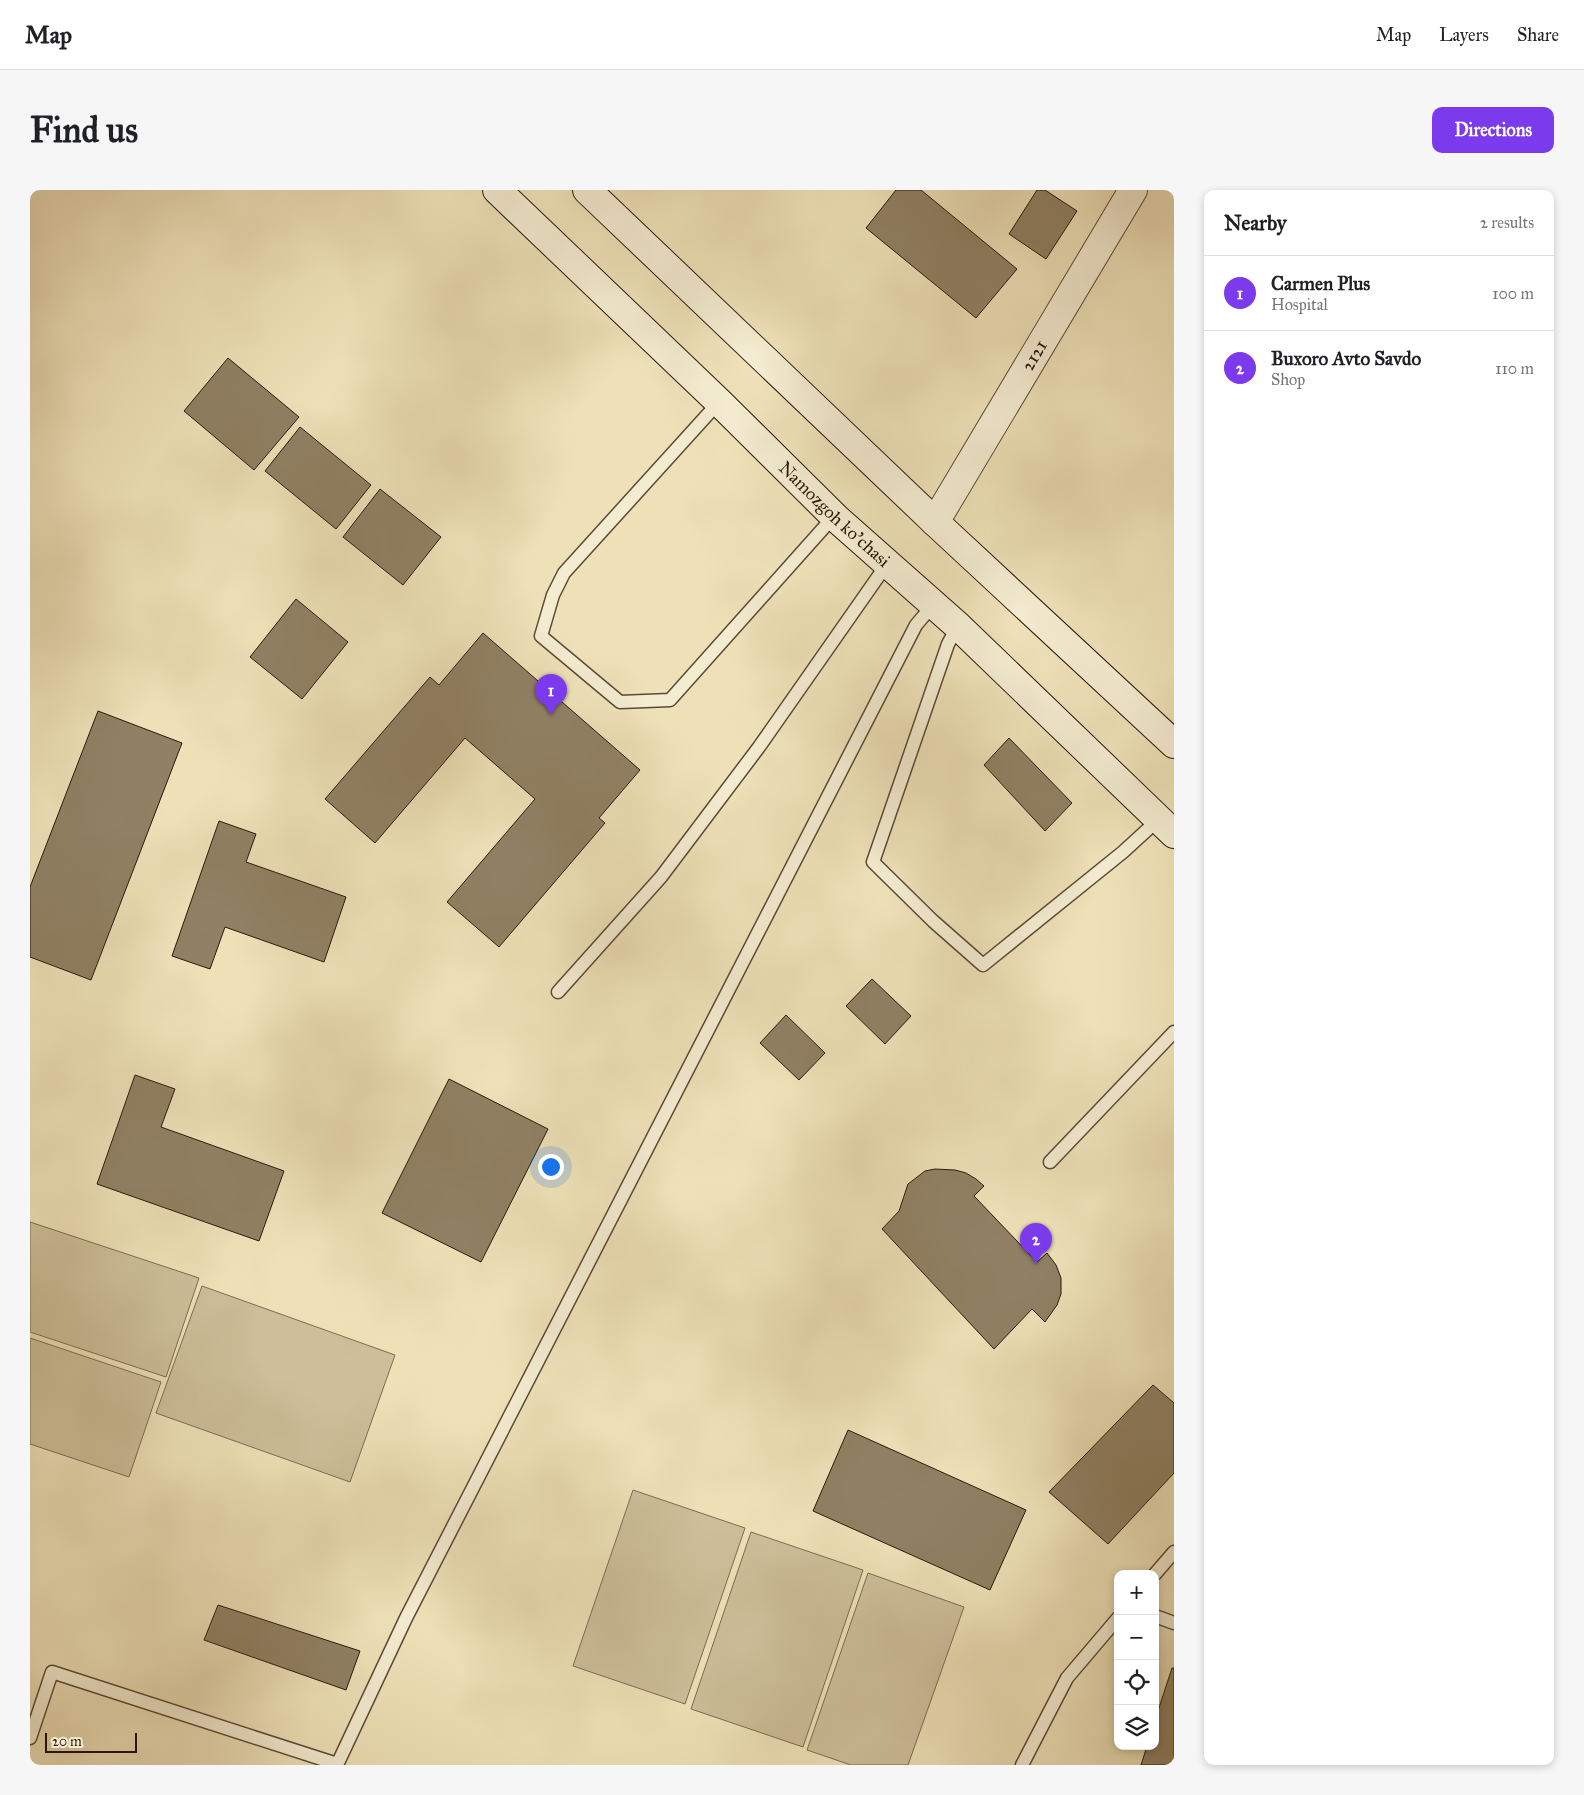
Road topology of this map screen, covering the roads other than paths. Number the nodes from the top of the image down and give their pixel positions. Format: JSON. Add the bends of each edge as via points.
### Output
{"nodes":[{"id":1,"x":497,"y":190,"type":"edge"},
{"id":2,"x":587,"y":190,"type":"edge"},
{"id":3,"x":1133,"y":190,"type":"edge"},
{"id":4,"x":719,"y":402,"type":"junction"},
{"id":5,"x":836,"y":518,"type":"junction"},
{"id":6,"x":935,"y":522,"type":"junction"},
{"id":7,"x":887,"y":564,"type":"junction"},
{"id":8,"x":933,"y":605,"type":"junction"},
{"id":9,"x":958,"y":626,"type":"junction"},
{"id":10,"x":1174,"y":744,"type":"edge"},
{"id":11,"x":1166,"y":827,"type":"edge"},
{"id":12,"x":558,"y":992,"type":"dead end"},
{"id":13,"x":1174,"y":1032,"type":"edge"},
{"id":14,"x":1050,"y":1162,"type":"dead end"},
{"id":15,"x":1174,"y":1552,"type":"edge"},
{"id":16,"x":1158,"y":1570,"type":"edge"},
{"id":17,"x":1159,"y":1617,"type":"edge"},
{"id":18,"x":1174,"y":1622,"type":"edge"},
{"id":19,"x":1114,"y":1623,"type":"edge"},
{"id":20,"x":30,"y":1738,"type":"edge"},
{"id":21,"x":337,"y":1764,"type":"edge"},
{"id":22,"x":1022,"y":1765,"type":"edge"}],
"edges":[{"from":1,"to":4,"type":"main road","name":"Namozgoh ko'chasi"},
{"from":2,"to":6,"type":"main road"},
{"from":3,"to":6,"type":"main road","name":"2121"},
{"from":4,"to":5,"type":"main road","name":"Namozgoh ko'chasi"},
{"from":4,"to":5,"type":"lane","via":[[564,572],[553,594],[542,636],[620,702],[670,700],[828,523]]},
{"from":5,"to":7,"type":"main road","name":"Namozgoh ko'chasi"},
{"from":6,"to":10,"type":"main road"},
{"from":7,"to":8,"type":"main road","name":"Namozgoh ko'chasi"},
{"from":7,"to":12,"type":"lane","via":[[759,747],[661,877]]},
{"from":8,"to":9,"type":"main road","name":"Namozgoh ko'chasi"},
{"from":8,"to":21,"type":"lane","via":[[916,625],[884,687],[411,1609]]},
{"from":9,"to":11,"type":"main road","name":"Namozgoh ko'chasi"},
{"from":9,"to":11,"type":"lane","via":[[948,644],[874,862],[933,921],[982,964],[1123,852]]},
{"from":13,"to":14,"type":"lane"},
{"from":15,"to":16,"type":"lane"},
{"from":17,"to":18,"type":"lane"},
{"from":19,"to":22,"type":"lane","via":[[1066,1678]]},
{"from":20,"to":21,"type":"lane","via":[[52,1672]]}]}
